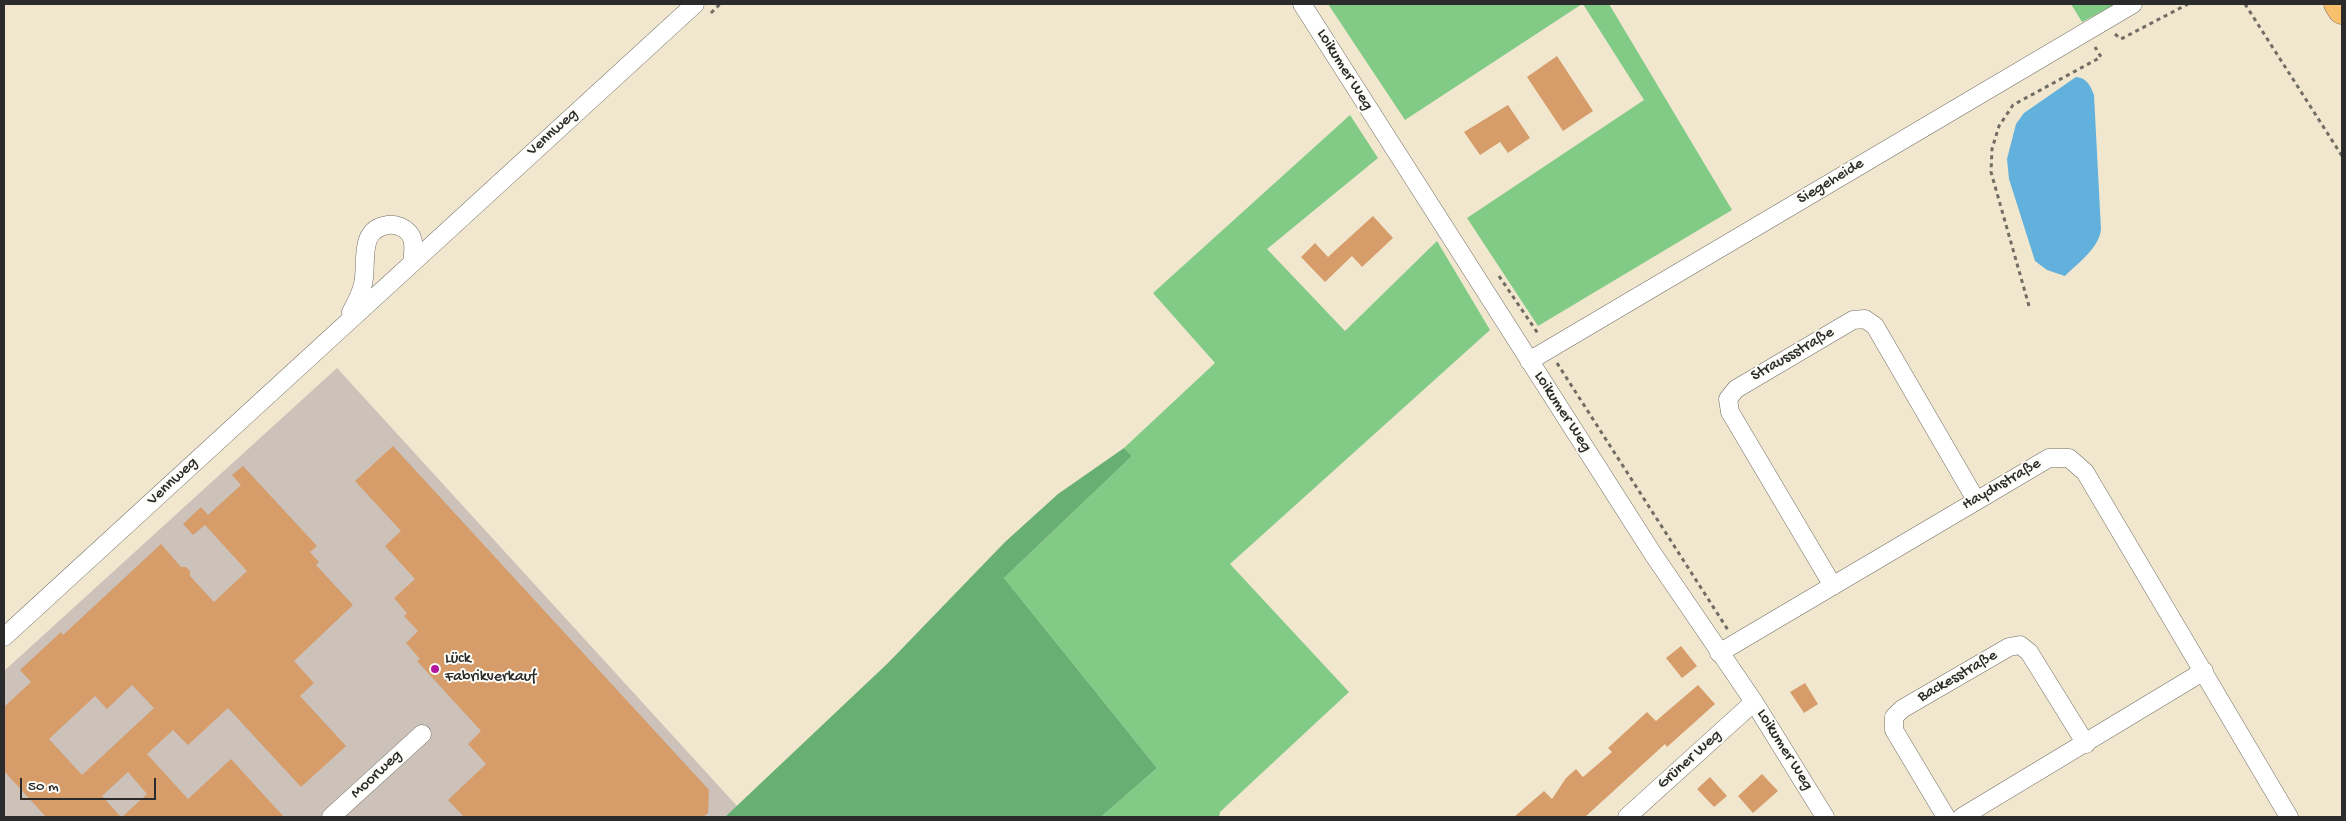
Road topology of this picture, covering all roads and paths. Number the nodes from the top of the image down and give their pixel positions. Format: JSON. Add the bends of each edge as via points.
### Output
{"nodes":[{"id":1,"x":695,"y":4,"type":"edge"},
{"id":2,"x":1302,"y":4,"type":"edge"},
{"id":3,"x":2133,"y":4,"type":"edge"},
{"id":4,"x":2188,"y":4,"type":"edge"},
{"id":5,"x":2245,"y":4,"type":"edge"},
{"id":6,"x":2338,"y":4,"type":"edge"},
{"id":7,"x":2342,"y":10,"type":"edge"},
{"id":8,"x":2094,"y":27,"type":"junction"},
{"id":9,"x":2342,"y":156,"type":"edge"},
{"id":10,"x":412,"y":263,"type":"junction"},
{"id":11,"x":2029,"y":306,"type":"dead end"},
{"id":12,"x":342,"y":326,"type":"junction"},
{"id":13,"x":1529,"y":361,"type":"junction"},
{"id":14,"x":1976,"y":500,"type":"junction"},
{"id":15,"x":1833,"y":586,"type":"junction"},
{"id":16,"x":4,"y":637,"type":"edge"},
{"id":17,"x":1719,"y":653,"type":"junction"},
{"id":18,"x":2204,"y":671,"type":"junction"},
{"id":19,"x":1754,"y":702,"type":"junction"},
{"id":20,"x":422,"y":734,"type":"dead end"},
{"id":21,"x":2086,"y":744,"type":"junction"},
{"id":22,"x":331,"y":817,"type":"edge"},
{"id":23,"x":1627,"y":817,"type":"edge"},
{"id":24,"x":1825,"y":817,"type":"edge"},
{"id":25,"x":1946,"y":817,"type":"edge"},
{"id":26,"x":1962,"y":817,"type":"edge"},
{"id":27,"x":2289,"y":817,"type":"edge"}],
"edges":[{"from":1,"to":10,"type":"street","name":"Vennweg"},
{"from":2,"to":13,"type":"street","name":"Loikumer Weg"},
{"from":3,"to":8,"type":"street","name":"Siegeheide"},
{"from":4,"to":8,"type":"path","via":[[2121,39]]},
{"from":5,"to":9,"type":"path"},
{"from":6,"to":7,"type":"highway"},
{"from":8,"to":11,"type":"path","via":[[2101,57],[2013,105],[1999,126],[1992,149],[1991,172]]},
{"from":8,"to":13,"type":"street","name":"Siegeheide"},
{"from":10,"to":12,"type":"street","name":"Vennweg"},
{"from":10,"to":12,"type":"street","name":"Vennweg","via":[[414,246],[410,233],[400,226],[382,226],[370,237],[364,250],[361,293]]},
{"from":12,"to":16,"type":"street","name":"Vennweg"},
{"from":13,"to":17,"type":"street","name":"Loikumer Weg"},
{"from":14,"to":15,"type":"street","name":"Haydnstraße"},
{"from":14,"to":15,"type":"street","name":"Straussstraße","via":[[1875,326],[1865,319],[1853,320],[1736,389],[1728,399],[1730,412]]},
{"from":14,"to":18,"type":"street","name":"Haydnstraße","via":[[2050,458],[2070,458],[2084,472]]},
{"from":15,"to":17,"type":"street","name":"Haydnstraße"},
{"from":17,"to":19,"type":"street","name":"Loikumer Weg"},
{"from":18,"to":21,"type":"street"},
{"from":18,"to":27,"type":"street","name":"Haydnstraße"},
{"from":19,"to":23,"type":"street","name":"Grüner Weg"},
{"from":19,"to":24,"type":"street","name":"Loikumer Weg"},
{"from":20,"to":22,"type":"street","name":"Moorweg"},
{"from":21,"to":25,"type":"street","name":"Backesstraße","via":[[2029,652],[2020,645],[2009,647],[1902,709],[1894,717],[1894,730]]},
{"from":21,"to":26,"type":"street"}]}
